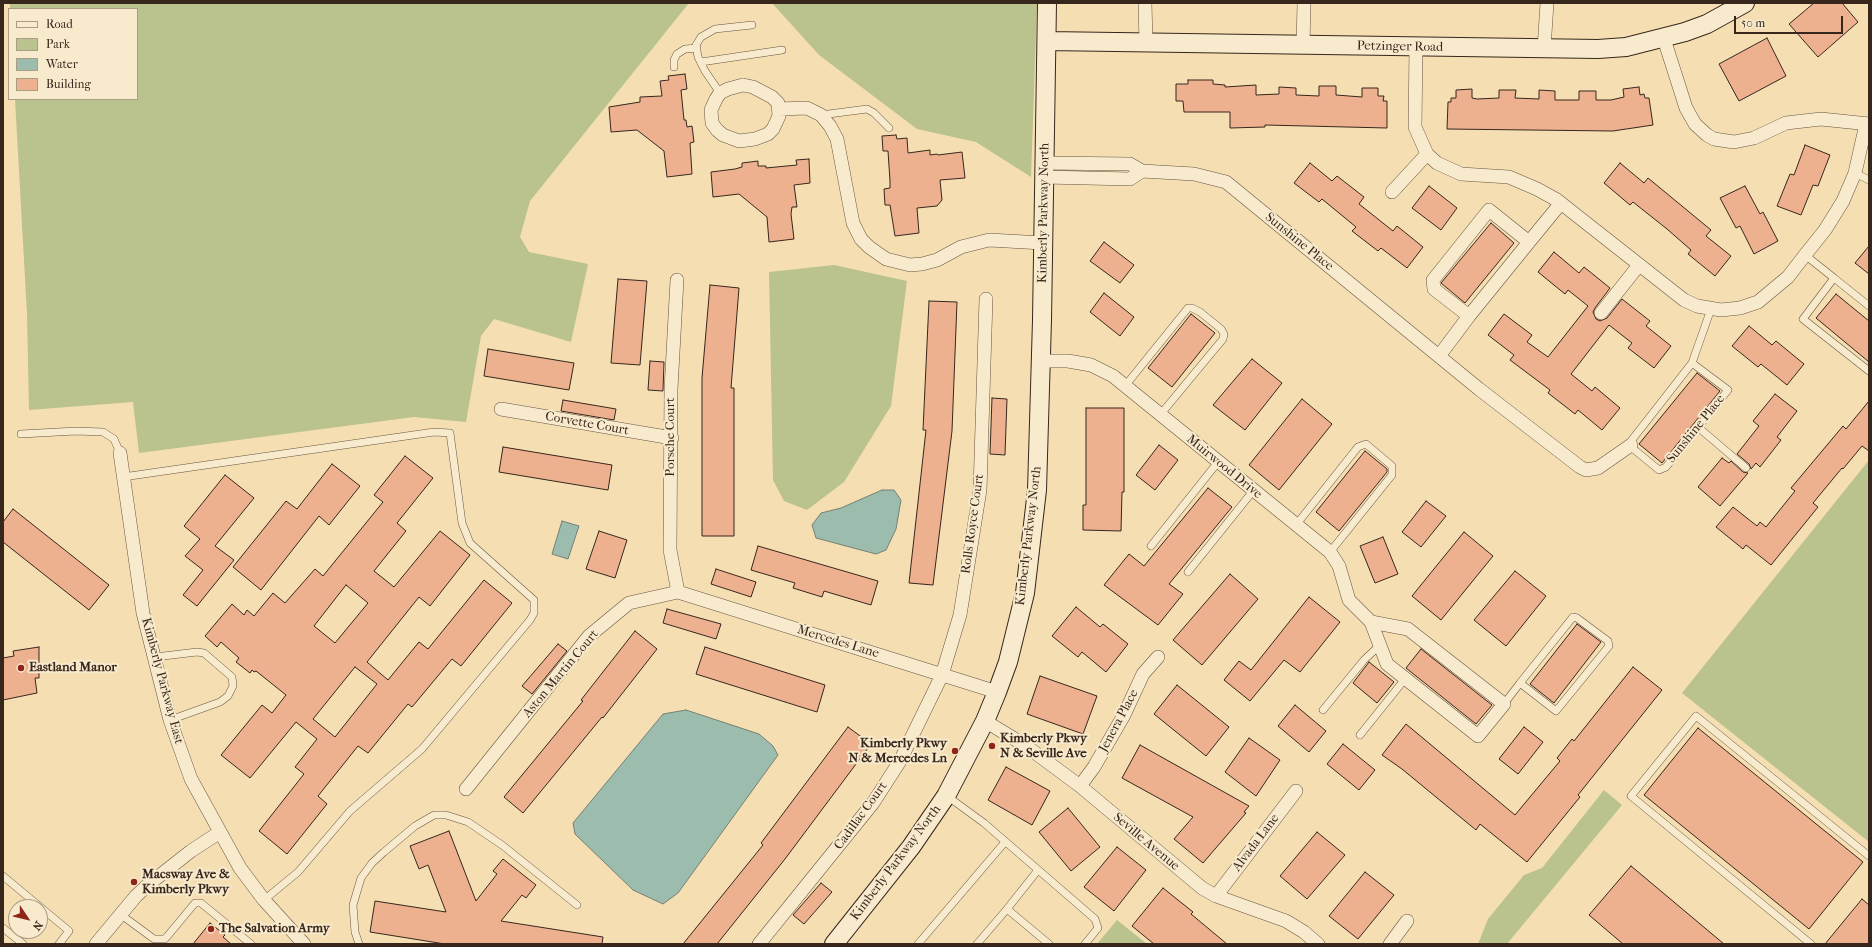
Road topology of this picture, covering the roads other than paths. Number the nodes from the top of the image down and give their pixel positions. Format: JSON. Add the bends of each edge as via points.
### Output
{"nodes":[{"id":1,"x":1048,"y":3,"type":"edge"},
{"id":2,"x":1145,"y":3,"type":"edge"},
{"id":3,"x":1304,"y":3,"type":"edge"},
{"id":4,"x":1547,"y":3,"type":"edge"},
{"id":5,"x":1745,"y":3,"type":"edge"},
{"id":6,"x":752,"y":25,"type":"dead end"},
{"id":7,"x":1664,"y":39,"type":"junction"},
{"id":8,"x":1047,"y":41,"type":"junction"},
{"id":9,"x":1146,"y":44,"type":"junction"},
{"id":10,"x":1303,"y":46,"type":"junction"},
{"id":11,"x":697,"y":48,"type":"junction"},
{"id":12,"x":1416,"y":48,"type":"junction"},
{"id":13,"x":1544,"y":49,"type":"junction"},
{"id":14,"x":782,"y":50,"type":"dead end"},
{"id":15,"x":701,"y":62,"type":"junction"},
{"id":16,"x":674,"y":67,"type":"dead end"},
{"id":17,"x":720,"y":94,"type":"junction"},
{"id":18,"x":779,"y":109,"type":"junction"},
{"id":19,"x":821,"y":115,"type":"junction"},
{"id":20,"x":1867,"y":124,"type":"edge"},
{"id":21,"x":889,"y":128,"type":"dead end"},
{"id":22,"x":1427,"y":154,"type":"junction"},
{"id":23,"x":1044,"y":170,"type":"junction"},
{"id":24,"x":1855,"y":173,"type":"junction"},
{"id":25,"x":1869,"y":180,"type":"edge"},
{"id":26,"x":1392,"y":192,"type":"dead end"},
{"id":27,"x":1560,"y":203,"type":"junction"},
{"id":28,"x":1529,"y":242,"type":"junction"},
{"id":29,"x":1043,"y":243,"type":"junction"},
{"id":30,"x":1805,"y":256,"type":"junction"},
{"id":31,"x":1639,"y":265,"type":"junction"},
{"id":32,"x":1834,"y":278,"type":"junction"},
{"id":33,"x":677,"y":280,"type":"dead end"},
{"id":34,"x":986,"y":299,"type":"dead end"},
{"id":35,"x":1869,"y":306,"type":"edge"},
{"id":36,"x":1711,"y":309,"type":"junction"},
{"id":37,"x":1601,"y":312,"type":"dead end"},
{"id":38,"x":1468,"y":316,"type":"junction"},
{"id":39,"x":1438,"y":356,"type":"junction"},
{"id":40,"x":1040,"y":361,"type":"junction"},
{"id":41,"x":1692,"y":364,"type":"junction"},
{"id":42,"x":1869,"y":371,"type":"edge"},
{"id":43,"x":1125,"y":386,"type":"junction"},
{"id":44,"x":501,"y":410,"type":"dead end"},
{"id":45,"x":1160,"y":415,"type":"junction"},
{"id":46,"x":1699,"y":428,"type":"junction"},
{"id":47,"x":21,"y":434,"type":"dead end"},
{"id":48,"x":672,"y":438,"type":"junction"},
{"id":49,"x":1631,"y":445,"type":"junction"},
{"id":50,"x":120,"y":453,"type":"joint"},
{"id":51,"x":1218,"y":462,"type":"junction"},
{"id":52,"x":1746,"y":468,"type":"dead end"},
{"id":53,"x":123,"y":477,"type":"junction"},
{"id":54,"x":1253,"y":491,"type":"junction"},
{"id":55,"x":1296,"y":525,"type":"junction"},
{"id":56,"x":1151,"y":546,"type":"dead end"},
{"id":57,"x":1330,"y":552,"type":"junction"},
{"id":58,"x":1188,"y":572,"type":"dead end"},
{"id":59,"x":678,"y":592,"type":"junction"},
{"id":60,"x":1371,"y":622,"type":"junction"},
{"id":61,"x":1380,"y":645,"type":"junction"},
{"id":62,"x":155,"y":657,"type":"junction"},
{"id":63,"x":1158,"y":657,"type":"dead end"},
{"id":64,"x":942,"y":675,"type":"junction"},
{"id":65,"x":1405,"y":679,"type":"junction"},
{"id":66,"x":1520,"y":683,"type":"junction"},
{"id":67,"x":997,"y":692,"type":"junction"},
{"id":68,"x":1504,"y":704,"type":"junction"},
{"id":69,"x":1323,"y":710,"type":"dead end"},
{"id":70,"x":170,"y":720,"type":"junction"},
{"id":71,"x":985,"y":721,"type":"junction"},
{"id":72,"x":1360,"y":735,"type":"dead end"},
{"id":73,"x":1080,"y":786,"type":"junction"},
{"id":74,"x":466,"y":789,"type":"dead end"},
{"id":75,"x":1296,"y":791,"type":"dead end"},
{"id":76,"x":946,"y":796,"type":"junction"},
{"id":77,"x":220,"y":832,"type":"junction"},
{"id":78,"x":1005,"y":842,"type":"junction"},
{"id":79,"x":1869,"y":856,"type":"edge"},
{"id":80,"x":1038,"y":870,"type":"junction"},
{"id":81,"x":3,"y":876,"type":"edge"},
{"id":82,"x":1216,"y":896,"type":"junction"},
{"id":83,"x":264,"y":900,"type":"junction"},
{"id":84,"x":576,"y":906,"type":"dead end"},
{"id":85,"x":1007,"y":909,"type":"junction"},
{"id":86,"x":120,"y":914,"type":"junction"},
{"id":87,"x":1408,"y":921,"type":"dead end"},
{"id":88,"x":3,"y":928,"type":"edge"},
{"id":89,"x":23,"y":944,"type":"edge"},
{"id":90,"x":59,"y":944,"type":"edge"},
{"id":91,"x":96,"y":944,"type":"edge"},
{"id":92,"x":250,"y":944,"type":"edge"},
{"id":93,"x":304,"y":944,"type":"edge"},
{"id":94,"x":359,"y":944,"type":"edge"},
{"id":95,"x":759,"y":944,"type":"edge"},
{"id":96,"x":834,"y":944,"type":"edge"},
{"id":97,"x":918,"y":944,"type":"edge"},
{"id":98,"x":977,"y":944,"type":"edge"},
{"id":99,"x":1049,"y":944,"type":"edge"},
{"id":100,"x":1085,"y":944,"type":"edge"},
{"id":101,"x":1318,"y":944,"type":"edge"},
{"id":102,"x":1390,"y":944,"type":"edge"},
{"id":103,"x":1811,"y":944,"type":"edge"}],
"edges":[{"from":1,"to":8,"type":"street","name":"Kimberly Parkway North"},
{"from":2,"to":9,"type":"street"},
{"from":3,"to":10,"type":"street"},
{"from":4,"to":13,"type":"street"},
{"from":5,"to":7,"type":"street","name":"Petzinger Road","via":[[1707,24]]},
{"from":6,"to":11,"type":"lane","via":[[716,29],[701,37]]},
{"from":7,"to":13,"type":"street","name":"Petzinger Road","via":[[1626,47]]},
{"from":7,"to":20,"type":"street","via":[[1686,108],[1696,124],[1714,139],[1734,142],[1754,138],[1786,123],[1821,119]]},
{"from":8,"to":9,"type":"street","name":"Petzinger Road"},
{"from":8,"to":23,"type":"street","name":"Kimberly Parkway North"},
{"from":9,"to":10,"type":"street","name":"Petzinger Road"},
{"from":10,"to":12,"type":"street","name":"Petzinger Road"},
{"from":11,"to":15,"type":"lane"},
{"from":11,"to":16,"type":"lane","via":[[685,49],[677,54]]},
{"from":12,"to":13,"type":"street","name":"Petzinger Road"},
{"from":12,"to":22,"type":"street","via":[[1415,127]]},
{"from":14,"to":15,"type":"lane"},
{"from":15,"to":17,"type":"lane"},
{"from":17,"to":18,"type":"street","via":[[735,86],[753,87],[772,97],[778,103]]},
{"from":17,"to":18,"type":"street","via":[[711,110],[712,123],[723,135],[739,141],[768,134],[777,123]]},
{"from":18,"to":19,"type":"street","via":[[807,108]]},
{"from":19,"to":21,"type":"lane","via":[[867,109]]},
{"from":19,"to":29,"type":"street","via":[[837,138],[854,223],[861,239],[886,259],[910,265],[922,264],[937,260],[967,245],[989,240]]},
{"from":20,"to":24,"type":"street"},
{"from":22,"to":26,"type":"street"},
{"from":22,"to":27,"type":"street","via":[[1437,163],[1461,174],[1509,177],[1526,183]]},
{"from":23,"to":29,"type":"street","name":"Kimberly Parkway North"},
{"from":23,"to":39,"type":"street","name":"Sunshine Place","via":[[1130,164],[1142,171],[1194,174],[1226,182]]},
{"from":24,"to":25,"type":"lane"},
{"from":24,"to":30,"type":"street","via":[[1843,201]]},
{"from":27,"to":28,"type":"street"},
{"from":27,"to":31,"type":"street"},
{"from":28,"to":38,"type":"street"},
{"from":28,"to":38,"type":"street","via":[[1490,210],[1435,275],[1434,289]]},
{"from":29,"to":40,"type":"street","name":"Kimberly Parkway North"},
{"from":30,"to":32,"type":"lane"},
{"from":30,"to":36,"type":"street","via":[[1788,277],[1758,302],[1740,308]]},
{"from":31,"to":36,"type":"street","via":[[1684,300]]},
{"from":31,"to":37,"type":"street"},
{"from":32,"to":35,"type":"lane"},
{"from":32,"to":42,"type":"lane","via":[[1803,319]]},
{"from":33,"to":48,"type":"street","name":"Porsche Court"},
{"from":34,"to":64,"type":"street","name":"Rolls Royce Court","via":[[980,490],[960,615]]},
{"from":36,"to":41,"type":"lane","name":"Sunshine Place"},
{"from":38,"to":39,"type":"street"},
{"from":39,"to":49,"type":"street","name":"Sunshine Place","via":[[1586,470],[1598,468]]},
{"from":40,"to":43,"type":"street","name":"Muirwood Drive","via":[[1068,361],[1091,365],[1113,376]]},
{"from":40,"to":67,"type":"street","name":"Kimberly Parkway North","via":[[1037,490],[1025,593],[1008,662]]},
{"from":41,"to":46,"type":"lane","name":"Sunshine Place","via":[[1728,390]]},
{"from":41,"to":49,"type":"lane","name":"Sunshine Place","via":[[1630,442]]},
{"from":43,"to":45,"type":"street","name":"Muirwood Drive"},
{"from":43,"to":45,"type":"lane","via":[[1188,308],[1200,312],[1221,329],[1223,339]]},
{"from":44,"to":48,"type":"street","name":"Corvette Court"},
{"from":45,"to":51,"type":"street","name":"Muirwood Drive"},
{"from":46,"to":49,"type":"lane","name":"Sunshine Place","via":[[1666,467],[1659,470],[1631,448]]},
{"from":46,"to":52,"type":"lane"},
{"from":47,"to":50,"type":"lane","via":[[103,432],[114,439]]},
{"from":48,"to":59,"type":"street","name":"Porsche Court","via":[[670,550]]},
{"from":50,"to":53,"type":"street","name":"Kimberly Parkway East"},
{"from":51,"to":54,"type":"street","name":"Muirwood Drive"},
{"from":51,"to":56,"type":"lane"},
{"from":53,"to":62,"type":"street","name":"Kimberly Parkway East","via":[[143,613]]},
{"from":53,"to":83,"type":"lane","via":[[434,432],[450,433],[462,523],[470,543],[534,600],[534,613],[530,620],[422,749],[350,811],[298,872]]},
{"from":54,"to":55,"type":"street","name":"Muirwood Drive"},
{"from":54,"to":58,"type":"lane"},
{"from":55,"to":57,"type":"street","name":"Muirwood Drive"},
{"from":55,"to":57,"type":"lane","via":[[1358,447],[1366,444],[1392,466],[1392,475]]},
{"from":57,"to":60,"type":"street","name":"Muirwood Drive","via":[[1339,566],[1349,600]]},
{"from":59,"to":64,"type":"street","name":"Mercedes Lane"},
{"from":59,"to":74,"type":"street","name":"Aston Martin Court","via":[[629,603],[590,636]]},
{"from":60,"to":61,"type":"street","name":"Muirwood Drive"},
{"from":60,"to":68,"type":"street","via":[[1408,629]]},
{"from":61,"to":65,"type":"street","name":"Muirwood Drive","via":[[1387,664]]},
{"from":61,"to":69,"type":"lane","via":[[1364,660]]},
{"from":62,"to":70,"type":"street","name":"Kimberly Parkway East"},
{"from":62,"to":70,"type":"lane","via":[[204,653],[232,677],[233,686],[228,696],[220,702]]},
{"from":63,"to":73,"type":"street","name":"Jenera Place","via":[[1143,674],[1124,715]]},
{"from":64,"to":67,"type":"street","name":"Mercedes Lane"},
{"from":64,"to":95,"type":"street","name":"Cadillac Court","via":[[900,761],[873,803]]},
{"from":65,"to":68,"type":"street","name":"Muirwood Drive","via":[[1478,736]]},
{"from":65,"to":72,"type":"lane"},
{"from":66,"to":66,"type":"lane","via":[[1573,617],[1578,618],[1608,641],[1609,646],[1556,712]]},
{"from":66,"to":68,"type":"lane"},
{"from":67,"to":71,"type":"street","name":"Kimberly Parkway North"},
{"from":70,"to":77,"type":"street","name":"Kimberly Parkway East","via":[[191,779]]},
{"from":71,"to":73,"type":"street","name":"Seville Avenue","via":[[1026,746]]},
{"from":71,"to":76,"type":"street","name":"Kimberly Parkway North"},
{"from":73,"to":82,"type":"street","name":"Seville Avenue","via":[[1187,877]]},
{"from":75,"to":82,"type":"street","name":"Alvada Lane"},
{"from":76,"to":78,"type":"lane","via":[[984,823]]},
{"from":76,"to":96,"type":"street","name":"Kimberly Parkway North","via":[[911,848]]},
{"from":77,"to":83,"type":"street","name":"Kimberly Parkway East","via":[[240,868]]},
{"from":77,"to":86,"type":"street","via":[[149,884]]},
{"from":78,"to":80,"type":"lane"},
{"from":78,"to":97,"type":"lane"},
{"from":79,"to":103,"type":"lane","via":[[1696,716],[1631,796]]},
{"from":80,"to":85,"type":"lane"},
{"from":80,"to":100,"type":"lane","via":[[1096,919],[1098,928]]},
{"from":81,"to":90,"type":"lane","via":[[69,930]]},
{"from":82,"to":101,"type":"street","name":"Seville Avenue","via":[[1286,921]]},
{"from":83,"to":93,"type":"street","name":"Kimberly Parkway East"},
{"from":84,"to":94,"type":"lane","via":[[502,845],[468,822],[446,815],[434,815],[415,826],[384,852],[361,878],[352,905]]},
{"from":85,"to":98,"type":"lane"},
{"from":85,"to":99,"type":"lane"},
{"from":86,"to":91,"type":"street"},
{"from":86,"to":92,"type":"lane","via":[[154,939],[165,939],[195,903],[201,903]]},
{"from":87,"to":102,"type":"street"},
{"from":88,"to":89,"type":"lane"}]}
